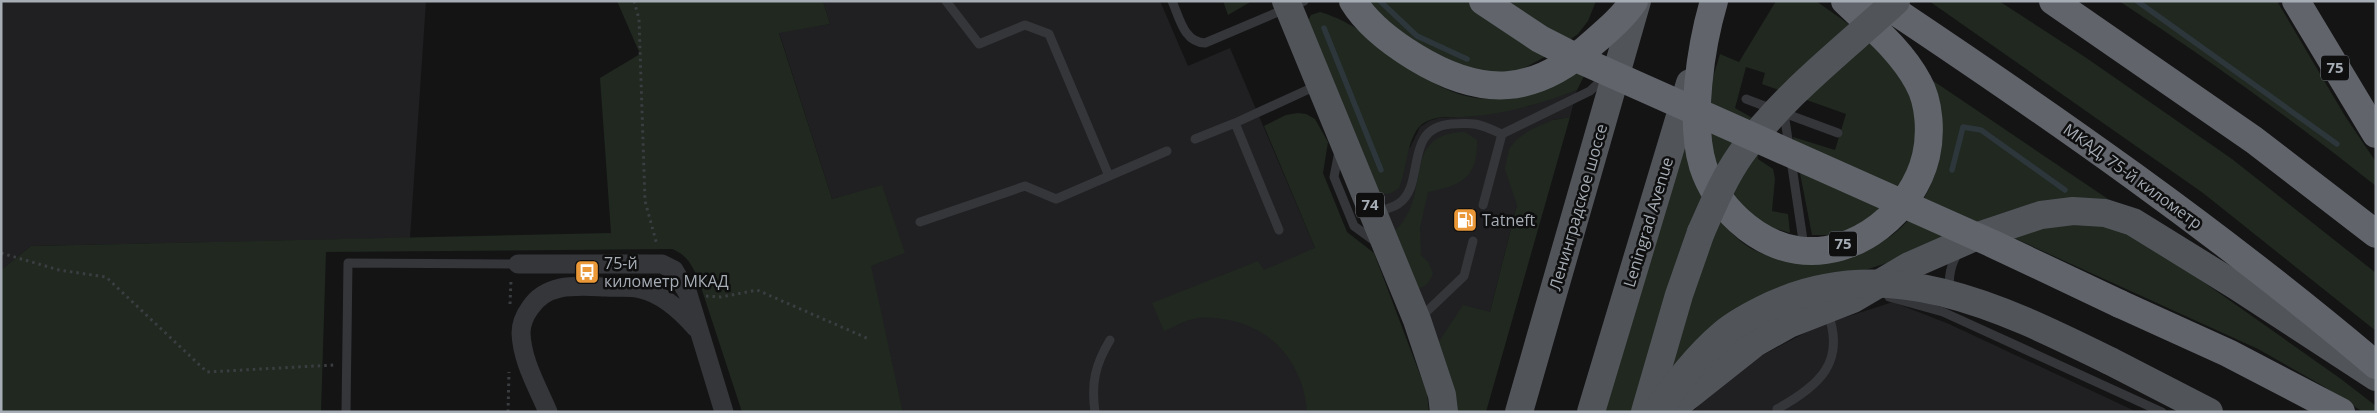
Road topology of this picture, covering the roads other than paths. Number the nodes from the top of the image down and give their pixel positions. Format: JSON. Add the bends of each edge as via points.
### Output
{"nodes":[{"id":1,"x":946,"y":1,"type":"edge"},
{"id":2,"x":1172,"y":1,"type":"edge"},
{"id":3,"x":1353,"y":1,"type":"edge"},
{"id":4,"x":1484,"y":1,"type":"edge"},
{"id":5,"x":1636,"y":1,"type":"edge"},
{"id":6,"x":1714,"y":1,"type":"edge"},
{"id":7,"x":1845,"y":1,"type":"edge"},
{"id":8,"x":1880,"y":1,"type":"edge"},
{"id":9,"x":1896,"y":1,"type":"edge"},
{"id":10,"x":2053,"y":1,"type":"edge"},
{"id":11,"x":2296,"y":1,"type":"edge"},
{"id":12,"x":1293,"y":3,"type":"edge"},
{"id":13,"x":1705,"y":32,"type":"junction"},
{"id":14,"x":1619,"y":64,"type":"junction"},
{"id":15,"x":1320,"y":84,"type":"junction"},
{"id":16,"x":1746,"y":99,"type":"dead end"},
{"id":17,"x":1784,"y":113,"type":"junction"},
{"id":18,"x":1235,"y":122,"type":"junction"},
{"id":19,"x":1838,"y":133,"type":"dead end"},
{"id":20,"x":1502,"y":134,"type":"junction"},
{"id":21,"x":2376,"y":134,"type":"edge"},
{"id":22,"x":1342,"y":136,"type":"junction"},
{"id":23,"x":1195,"y":140,"type":"dead end"},
{"id":24,"x":1167,"y":151,"type":"dead end"},
{"id":25,"x":1109,"y":176,"type":"junction"},
{"id":26,"x":1483,"y":204,"type":"dead end"},
{"id":27,"x":1374,"y":213,"type":"junction"},
{"id":28,"x":920,"y":222,"type":"dead end"},
{"id":29,"x":1280,"y":230,"type":"dead end"},
{"id":30,"x":2376,"y":234,"type":"edge"},
{"id":31,"x":1975,"y":237,"type":"junction"},
{"id":32,"x":1473,"y":241,"type":"dead end"},
{"id":33,"x":1804,"y":250,"type":"junction"},
{"id":34,"x":1389,"y":251,"type":"junction"},
{"id":35,"x":518,"y":264,"type":"joint"},
{"id":36,"x":1870,"y":298,"type":"junction"},
{"id":37,"x":1826,"y":309,"type":"junction"},
{"id":38,"x":1417,"y":320,"type":"junction"},
{"id":39,"x":1975,"y":327,"type":"junction"},
{"id":40,"x":700,"y":333,"type":"junction"},
{"id":41,"x":1110,"y":340,"type":"dead end"},
{"id":42,"x":2376,"y":365,"type":"edge"},
{"id":43,"x":2376,"y":377,"type":"edge"},
{"id":44,"x":1777,"y":408,"type":"dead end"},
{"id":45,"x":346,"y":412,"type":"edge"},
{"id":46,"x":548,"y":412,"type":"edge"},
{"id":47,"x":724,"y":412,"type":"edge"},
{"id":48,"x":1095,"y":412,"type":"edge"},
{"id":49,"x":1444,"y":412,"type":"edge"},
{"id":50,"x":1519,"y":412,"type":"edge"},
{"id":51,"x":1591,"y":412,"type":"edge"},
{"id":52,"x":1645,"y":412,"type":"edge"},
{"id":53,"x":1656,"y":412,"type":"edge"},
{"id":54,"x":1668,"y":412,"type":"edge"},
{"id":55,"x":2162,"y":412,"type":"edge"},
{"id":56,"x":2209,"y":412,"type":"edge"},
{"id":57,"x":2341,"y":412,"type":"edge"}],
"edges":[{"from":1,"to":25,"type":"lane","via":[[979,44],[1025,25],[1049,34]]},
{"from":2,"to":12,"type":"lane","via":[[1187,36],[1195,42],[1205,43]]},
{"from":3,"to":5,"type":"highway","via":[[1384,35],[1419,60],[1463,81],[1500,87],[1533,82],[1566,65]]},
{"from":4,"to":57,"type":"highway","bridge":true,"via":[[1540,39],[1585,62],[1991,243],[2228,353]]},
{"from":5,"to":14,"type":"main road","name":"Ленинградское шоссе"},
{"from":6,"to":13,"type":"highway"},
{"from":7,"to":33,"type":"highway","number":"75","via":[[1880,34],[1919,83],[1927,111],[1928,144],[1921,176],[1906,200],[1882,225],[1858,240]]},
{"from":8,"to":42,"type":"highway","name":"МКАД, 75-й километр","via":[[2197,221]]},
{"from":9,"to":52,"type":"main road","bridge":true,"via":[[1783,104],[1730,170],[1698,241],[1679,295]]},
{"from":10,"to":30,"type":"highway","via":[[2254,140]]},
{"from":11,"to":21,"type":"highway","number":"75"},
{"from":12,"to":15,"type":"main road","number":"74"},
{"from":13,"to":33,"type":"highway","number":"75","via":[[1697,123],[1703,165],[1713,189],[1749,230],[1771,242]]},
{"from":13,"to":51,"type":"main road","name":"Leningrad Avenue"},
{"from":14,"to":20,"type":"lane","via":[[1590,91]]},
{"from":14,"to":50,"type":"main road","name":"Ленинградское шоссе"},
{"from":15,"to":18,"type":"lane"},
{"from":15,"to":22,"type":"main road","number":"74"},
{"from":16,"to":17,"type":"lane"},
{"from":17,"to":19,"type":"lane"},
{"from":17,"to":33,"type":"lane"},
{"from":18,"to":23,"type":"lane"},
{"from":18,"to":29,"type":"lane"},
{"from":20,"to":26,"type":"lane"},
{"from":20,"to":27,"type":"lane","via":[[1475,123],[1443,125],[1432,130],[1422,141],[1409,189],[1398,204]]},
{"from":22,"to":27,"type":"main road","number":"74"},
{"from":22,"to":34,"type":"lane","via":[[1334,177],[1337,185],[1354,226]]},
{"from":24,"to":25,"type":"lane"},
{"from":25,"to":28,"type":"lane","via":[[1056,199],[1025,186]]},
{"from":27,"to":34,"type":"main road","number":"74"},
{"from":31,"to":36,"type":"main road","via":[[1909,266]]},
{"from":31,"to":39,"type":"lane","via":[[1957,254],[1949,286],[1955,304]]},
{"from":31,"to":43,"type":"main road","via":[[2041,215],[2073,210],[2105,213],[2133,222]]},
{"from":32,"to":38,"type":"lane","via":[[1464,276]]},
{"from":34,"to":38,"type":"main road","number":"74"},
{"from":35,"to":40,"type":"street","via":[[662,264],[674,270],[688,294]]},
{"from":35,"to":45,"type":"lane","via":[[348,263]]},
{"from":36,"to":37,"type":"main road"},
{"from":36,"to":39,"type":"lane","via":[[1898,299],[1924,306]]},
{"from":37,"to":44,"type":"lane","via":[[1834,331],[1835,347],[1831,361],[1812,386]]},
{"from":37,"to":54,"type":"main road","via":[[1755,343]]},
{"from":38,"to":49,"type":"main road","number":"74","via":[[1442,395]]},
{"from":39,"to":55,"type":"lane"},
{"from":40,"to":46,"type":"street","via":[[682,312],[641,289],[578,286],[551,289],[536,299],[525,315],[521,331],[524,358]]},
{"from":40,"to":47,"type":"street"},
{"from":41,"to":48,"type":"lane","via":[[1098,361],[1092,392]]},
{"from":53,"to":56,"type":"main road","bridge":true,"via":[[1711,345],[1742,321],[1807,291],[1860,282],[1921,287],[1986,304],[2069,340]]}]}
